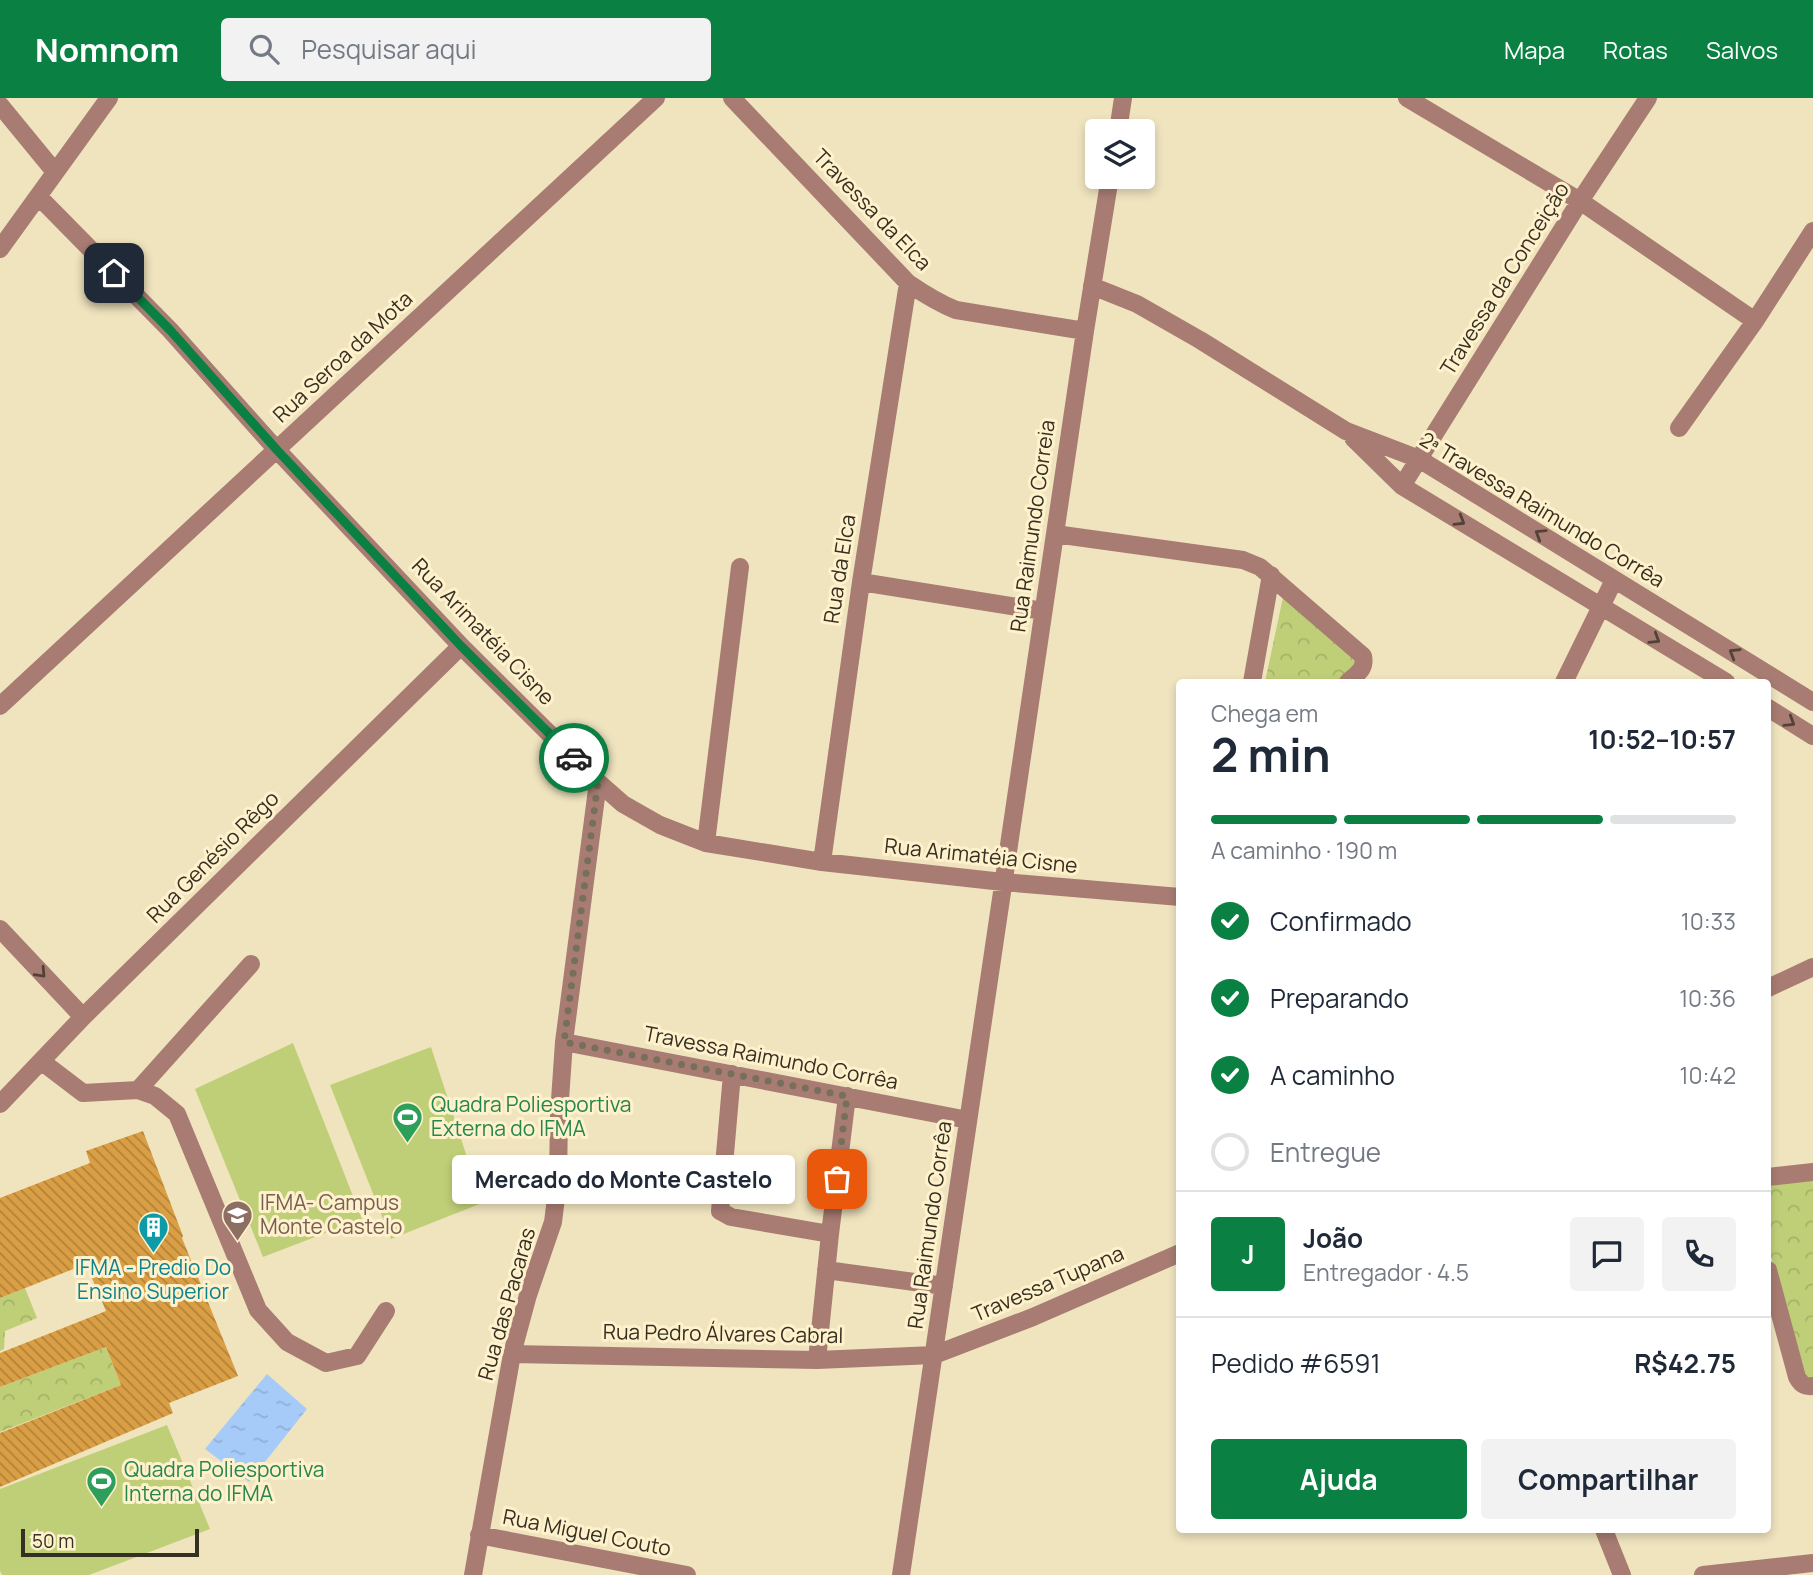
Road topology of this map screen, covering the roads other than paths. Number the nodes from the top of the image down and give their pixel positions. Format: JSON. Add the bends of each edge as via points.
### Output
{"nodes":[{"id":1,"x":109,"y":98,"type":"edge"},
{"id":2,"x":656,"y":98,"type":"edge"},
{"id":3,"x":732,"y":98,"type":"edge"},
{"id":4,"x":1123,"y":98,"type":"edge"},
{"id":5,"x":1407,"y":98,"type":"edge"},
{"id":6,"x":1648,"y":98,"type":"edge"},
{"id":7,"x":0,"y":105,"type":"edge"},
{"id":8,"x":1120,"y":119,"type":"edge"},
{"id":9,"x":55,"y":172,"type":"junction"},
{"id":10,"x":1108,"y":189,"type":"edge"},
{"id":11,"x":39,"y":197,"type":"junction"},
{"id":12,"x":1580,"y":201,"type":"junction"},
{"id":13,"x":1813,"y":232,"type":"edge"},
{"id":14,"x":0,"y":249,"type":"edge"},
{"id":15,"x":908,"y":283,"type":"junction"},
{"id":16,"x":1092,"y":286,"type":"junction"},
{"id":17,"x":1755,"y":321,"type":"junction"},
{"id":18,"x":1085,"y":331,"type":"junction"},
{"id":19,"x":1679,"y":428,"type":"dead end"},
{"id":20,"x":1346,"y":431,"type":"junction"},
{"id":21,"x":277,"y":450,"type":"junction"},
{"id":22,"x":1419,"y":459,"type":"junction"},
{"id":23,"x":1402,"y":486,"type":"junction"},
{"id":24,"x":1055,"y":534,"type":"junction"},
{"id":25,"x":740,"y":567,"type":"dead end"},
{"id":26,"x":1271,"y":575,"type":"junction"},
{"id":27,"x":1614,"y":580,"type":"junction"},
{"id":28,"x":860,"y":582,"type":"junction"},
{"id":29,"x":1601,"y":606,"type":"junction"},
{"id":30,"x":1043,"y":611,"type":"junction"},
{"id":31,"x":461,"y":646,"type":"junction"},
{"id":32,"x":1253,"y":679,"type":"edge"},
{"id":33,"x":1351,"y":679,"type":"edge"},
{"id":34,"x":1565,"y":679,"type":"edge"},
{"id":35,"x":1721,"y":679,"type":"edge"},
{"id":36,"x":1813,"y":702,"type":"edge"},
{"id":37,"x":0,"y":706,"type":"edge"},
{"id":38,"x":1771,"y":710,"type":"edge"},
{"id":39,"x":1813,"y":736,"type":"edge"},
{"id":40,"x":598,"y":782,"type":"junction"},
{"id":41,"x":706,"y":843,"type":"junction"},
{"id":42,"x":822,"y":862,"type":"junction"},
{"id":43,"x":1003,"y":882,"type":"junction"},
{"id":44,"x":1176,"y":897,"type":"edge"},
{"id":45,"x":0,"y":929,"type":"edge"},
{"id":46,"x":251,"y":964,"type":"dead end"},
{"id":47,"x":1813,"y":970,"type":"edge"},
{"id":48,"x":1771,"y":987,"type":"edge"},
{"id":49,"x":83,"y":1017,"type":"junction"},
{"id":50,"x":564,"y":1042,"type":"junction"},
{"id":51,"x":41,"y":1061,"type":"junction"},
{"id":52,"x":733,"y":1074,"type":"junction"},
{"id":53,"x":138,"y":1090,"type":"junction"},
{"id":54,"x":847,"y":1096,"type":"junction"},
{"id":55,"x":0,"y":1104,"type":"edge"},
{"id":56,"x":968,"y":1119,"type":"junction"},
{"id":57,"x":1813,"y":1172,"type":"edge"},
{"id":58,"x":1771,"y":1177,"type":"edge"},
{"id":59,"x":830,"y":1234,"type":"junction"},
{"id":60,"x":1176,"y":1255,"type":"edge"},
{"id":61,"x":826,"y":1270,"type":"junction"},
{"id":62,"x":1771,"y":1281,"type":"edge"},
{"id":63,"x":944,"y":1286,"type":"junction"},
{"id":64,"x":386,"y":1311,"type":"dead end"},
{"id":65,"x":512,"y":1354,"type":"junction"},
{"id":66,"x":934,"y":1354,"type":"junction"},
{"id":67,"x":817,"y":1360,"type":"junction"},
{"id":68,"x":1813,"y":1386,"type":"edge"},
{"id":69,"x":1606,"y":1533,"type":"edge"},
{"id":70,"x":479,"y":1535,"type":"junction"},
{"id":71,"x":1813,"y":1563,"type":"edge"},
{"id":72,"x":473,"y":1575,"type":"edge"},
{"id":73,"x":687,"y":1575,"type":"edge"},
{"id":74,"x":901,"y":1575,"type":"edge"},
{"id":75,"x":1622,"y":1575,"type":"edge"},
{"id":76,"x":1703,"y":1575,"type":"edge"}],
"edges":[{"from":1,"to":9,"type":"street"},
{"from":2,"to":21,"type":"street","name":"Rua Seroa da Mota"},
{"from":3,"to":15,"type":"street","name":"Travessa da Elca"},
{"from":4,"to":8,"type":"street"},
{"from":5,"to":12,"type":"street"},
{"from":6,"to":12,"type":"street","name":"Travessa da Conceição"},
{"from":7,"to":9,"type":"street"},
{"from":9,"to":11,"type":"street"},
{"from":10,"to":16,"type":"street","name":"Rua Raimundo Correia"},
{"from":11,"to":14,"type":"street"},
{"from":11,"to":21,"type":"street","name":"Rua Arimatéia Cisne","via":[[170,330]]},
{"from":12,"to":17,"type":"street"},
{"from":12,"to":22,"type":"street","name":"Travessa da Conceição"},
{"from":13,"to":17,"type":"street"},
{"from":15,"to":18,"type":"street","name":"Travessa da Elca","via":[[956,310]]},
{"from":15,"to":28,"type":"street","name":"Rua da Elca"},
{"from":16,"to":18,"type":"street","name":"Rua Raimundo Correia"},
{"from":16,"to":20,"type":"street","via":[[1137,304]]},
{"from":17,"to":19,"type":"street"},
{"from":18,"to":24,"type":"street","name":"Rua Raimundo Correia"},
{"from":20,"to":22,"type":"street","name":"2ª Travessa Raimundo Corrêa"},
{"from":20,"to":23,"type":"street"},
{"from":21,"to":31,"type":"street","name":"Rua Arimatéia Cisne"},
{"from":21,"to":37,"type":"street","name":"Rua Seroa da Mota"},
{"from":22,"to":23,"type":"street","name":"Travessa da Conceição"},
{"from":27,"to":22,"type":"street","name":"2ª Travessa Raimundo Corrêa","one_way":true},
{"from":23,"to":29,"type":"street","one_way":true},
{"from":24,"to":26,"type":"street","via":[[1243,560]]},
{"from":24,"to":30,"type":"street","name":"Rua Raimundo Correia"},
{"from":25,"to":41,"type":"street"},
{"from":26,"to":32,"type":"street"},
{"from":26,"to":33,"type":"street","via":[[1363,656],[1363,668]]},
{"from":27,"to":29,"type":"street"},
{"from":36,"to":27,"type":"street","name":"2ª Travessa Raimundo Corrêa","one_way":true},
{"from":28,"to":30,"type":"street"},
{"from":28,"to":42,"type":"street","name":"Rua da Elca"},
{"from":29,"to":34,"type":"street"},
{"from":29,"to":35,"type":"street","one_way":true},
{"from":30,"to":43,"type":"street","name":"Rua Raimundo Correia"},
{"from":31,"to":40,"type":"street","name":"Rua Arimatéia Cisne"},
{"from":31,"to":49,"type":"street","name":"Rua Genésio Rêgo"},
{"from":38,"to":39,"type":"street","one_way":true},
{"from":40,"to":41,"type":"street","name":"Rua Arimatéia Cisne","via":[[632,810]]},
{"from":40,"to":50,"type":"street","name":"Rua das Pacaras"},
{"from":41,"to":42,"type":"street","name":"Rua Arimatéia Cisne"},
{"from":42,"to":43,"type":"street","name":"Rua Arimatéia Cisne"},
{"from":43,"to":44,"type":"street","name":"Rua Arimatéia Cisne"},
{"from":43,"to":56,"type":"street","name":"Rua Raimundo Corrêa"},
{"from":45,"to":49,"type":"street","one_way":true},
{"from":46,"to":53,"type":"street"},
{"from":47,"to":48,"type":"street"},
{"from":49,"to":51,"type":"street","name":"Rua Genésio Rêgo"},
{"from":50,"to":52,"type":"street","name":"Travessa Raimundo Corrêa"},
{"from":50,"to":65,"type":"street","name":"Rua das Pacaras","via":[[553,1222]]},
{"from":51,"to":53,"type":"street","via":[[83,1093]]},
{"from":51,"to":55,"type":"street","name":"Rua Genésio Rêgo"},
{"from":52,"to":54,"type":"street","name":"Travessa Raimundo Corrêa"},
{"from":52,"to":59,"type":"street","via":[[720,1211]]},
{"from":53,"to":64,"type":"street","via":[[155,1096],[177,1114],[258,1310],[287,1342],[326,1363],[357,1356]]},
{"from":54,"to":56,"type":"street","name":"Travessa Raimundo Corrêa"},
{"from":54,"to":59,"type":"street"},
{"from":56,"to":63,"type":"street","name":"Rua Raimundo Corrêa"},
{"from":57,"to":58,"type":"street"},
{"from":59,"to":61,"type":"street"},
{"from":60,"to":66,"type":"street","name":"Travessa Tupana","via":[[1034,1317]]},
{"from":61,"to":63,"type":"street"},
{"from":61,"to":67,"type":"street"},
{"from":62,"to":68,"type":"street","via":[[1797,1377],[1806,1387]]},
{"from":63,"to":66,"type":"street","name":"Rua Raimundo Corrêa"},
{"from":65,"to":67,"type":"street","name":"Rua Pedro Álvares Cabral"},
{"from":65,"to":70,"type":"street","name":"Rua das Pacaras"},
{"from":66,"to":67,"type":"street","name":"Rua Pedro Álvares Cabral"},
{"from":66,"to":74,"type":"street","name":"Rua Raimundo Corrêa"},
{"from":69,"to":75,"type":"street"},
{"from":70,"to":72,"type":"street","name":"Rua das Pacaras"},
{"from":70,"to":73,"type":"street","name":"Rua Miguel Couto"},
{"from":71,"to":76,"type":"street"}]}
